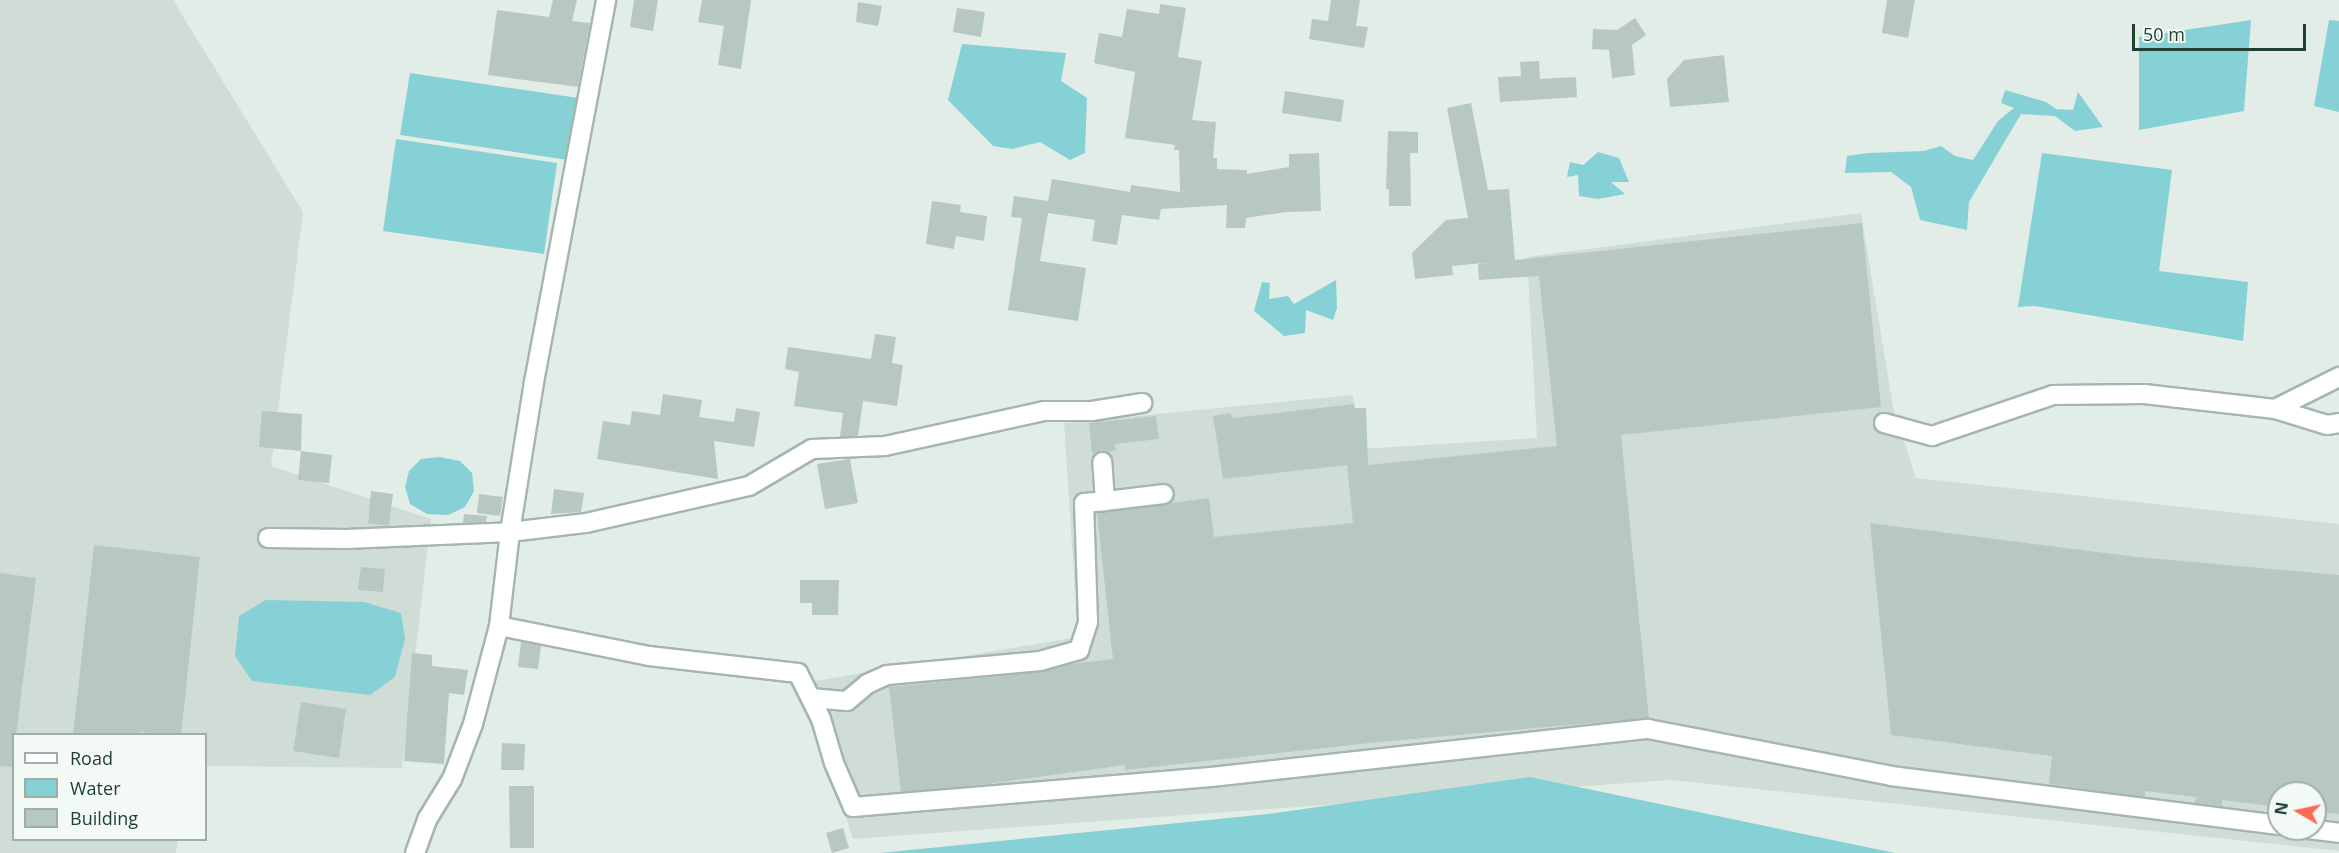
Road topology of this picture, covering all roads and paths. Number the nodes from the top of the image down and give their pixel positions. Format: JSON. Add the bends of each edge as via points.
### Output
{"nodes":[{"id":1,"x":606,"y":0,"type":"edge"},
{"id":2,"x":2339,"y":377,"type":"edge"},
{"id":3,"x":1142,"y":403,"type":"dead end"},
{"id":4,"x":2275,"y":409,"type":"junction"},
{"id":5,"x":1884,"y":423,"type":"dead end"},
{"id":6,"x":2339,"y":423,"type":"edge"},
{"id":7,"x":1102,"y":462,"type":"dead end"},
{"id":8,"x":1164,"y":494,"type":"dead end"},
{"id":9,"x":1105,"y":501,"type":"junction"},
{"id":10,"x":510,"y":532,"type":"junction"},
{"id":11,"x":268,"y":538,"type":"dead end"},
{"id":12,"x":499,"y":626,"type":"junction"},
{"id":13,"x":810,"y":698,"type":"junction"},
{"id":14,"x":2267,"y":823,"type":"edge"},
{"id":15,"x":415,"y":853,"type":"edge"}],
"edges":[{"from":1,"to":10,"type":"street","via":[[534,382]]},
{"from":2,"to":4,"type":"street"},
{"from":3,"to":10,"type":"street","via":[[1092,411],[1044,411],[885,446],[812,449],[749,486],[586,523]]},
{"from":4,"to":5,"type":"street","via":[[2144,394],[2053,395],[1932,436]]},
{"from":4,"to":6,"type":"street","via":[[2327,425]]},
{"from":7,"to":9,"type":"street"},
{"from":8,"to":9,"type":"street"},
{"from":9,"to":13,"type":"street","via":[[1084,503],[1088,622],[1079,650],[1040,661],[887,675],[867,684],[847,701]]},
{"from":10,"to":11,"type":"street"},
{"from":10,"to":12,"type":"street"},
{"from":12,"to":13,"type":"street","via":[[648,656],[798,673]]},
{"from":12,"to":15,"type":"street","via":[[473,724],[452,779],[428,818]]},
{"from":13,"to":14,"type":"street","via":[[853,807],[1211,777],[1648,729],[1891,776]]}]}
